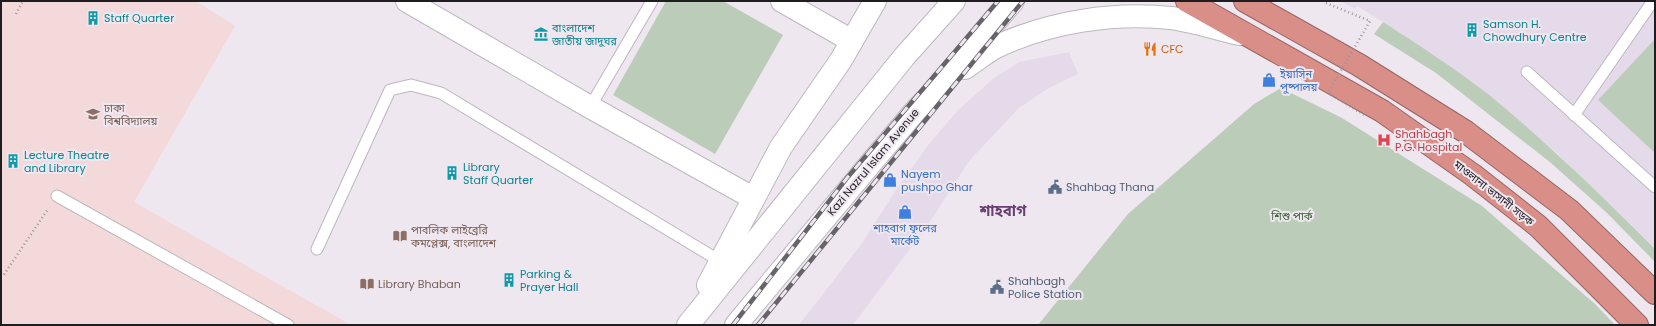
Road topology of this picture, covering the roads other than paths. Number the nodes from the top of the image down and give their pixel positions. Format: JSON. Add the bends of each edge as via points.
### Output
{"nodes":[{"id":1,"x":408,"y":1,"type":"edge"},
{"id":2,"x":652,"y":1,"type":"edge"},
{"id":3,"x":782,"y":1,"type":"edge"},
{"id":4,"x":875,"y":1,"type":"edge"},
{"id":5,"x":936,"y":1,"type":"edge"},
{"id":6,"x":954,"y":1,"type":"edge"},
{"id":7,"x":1013,"y":1,"type":"edge"},
{"id":8,"x":1187,"y":1,"type":"edge"},
{"id":9,"x":1653,"y":1,"type":"edge"},
{"id":10,"x":1253,"y":5,"type":"edge"},
{"id":11,"x":1247,"y":35,"type":"junction"},
{"id":12,"x":852,"y":41,"type":"junction"},
{"id":13,"x":904,"y":57,"type":"junction"},
{"id":14,"x":1527,"y":72,"type":"dead end"},
{"id":15,"x":942,"y":84,"type":"junction"},
{"id":16,"x":590,"y":107,"type":"junction"},
{"id":17,"x":1574,"y":114,"type":"junction"},
{"id":18,"x":1655,"y":187,"type":"edge"},
{"id":19,"x":57,"y":196,"type":"road end"},
{"id":20,"x":753,"y":198,"type":"junction"},
{"id":21,"x":317,"y":248,"type":"dead end"},
{"id":22,"x":720,"y":261,"type":"junction"},
{"id":23,"x":1655,"y":292,"type":"edge"},
{"id":24,"x":288,"y":325,"type":"edge"},
{"id":25,"x":687,"y":325,"type":"edge"},
{"id":26,"x":736,"y":325,"type":"edge"},
{"id":27,"x":1637,"y":325,"type":"edge"}],
"edges":[{"from":1,"to":16,"type":"main road"},
{"from":2,"to":16,"type":"lane"},
{"from":3,"to":12,"type":"main road"},
{"from":4,"to":12,"type":"main road"},
{"from":5,"to":13,"type":"main road"},
{"from":6,"to":13,"type":"main road"},
{"from":7,"to":15,"type":"main road","name":"Kazi Nazrul Islam Avenue"},
{"from":8,"to":11,"type":"highway","name":"মাওলানা ভাসানী সড়ক"},
{"from":9,"to":17,"type":"lane"},
{"from":10,"to":23,"type":"highway","via":[[1353,62],[1472,136],[1569,210]]},
{"from":11,"to":15,"type":"main road","via":[[1171,18],[1121,17],[1074,21],[1035,32],[997,47]]},
{"from":11,"to":27,"type":"highway","name":"মাওলানা ভাসানী সড়ক","via":[[1382,111],[1473,175],[1538,226]]},
{"from":12,"to":20,"type":"main road","via":[[781,147]]},
{"from":13,"to":25,"type":"main road"},
{"from":14,"to":17,"type":"lane"},
{"from":15,"to":26,"type":"main road","name":"Kazi Nazrul Islam Avenue","via":[[916,110]]},
{"from":16,"to":20,"type":"main road"},
{"from":17,"to":18,"type":"lane"},
{"from":19,"to":24,"type":"lane"},
{"from":20,"to":22,"type":"main road"},
{"from":21,"to":22,"type":"lane","via":[[390,90],[411,85],[441,93]]},
{"from":22,"to":25,"type":"main road"}]}
